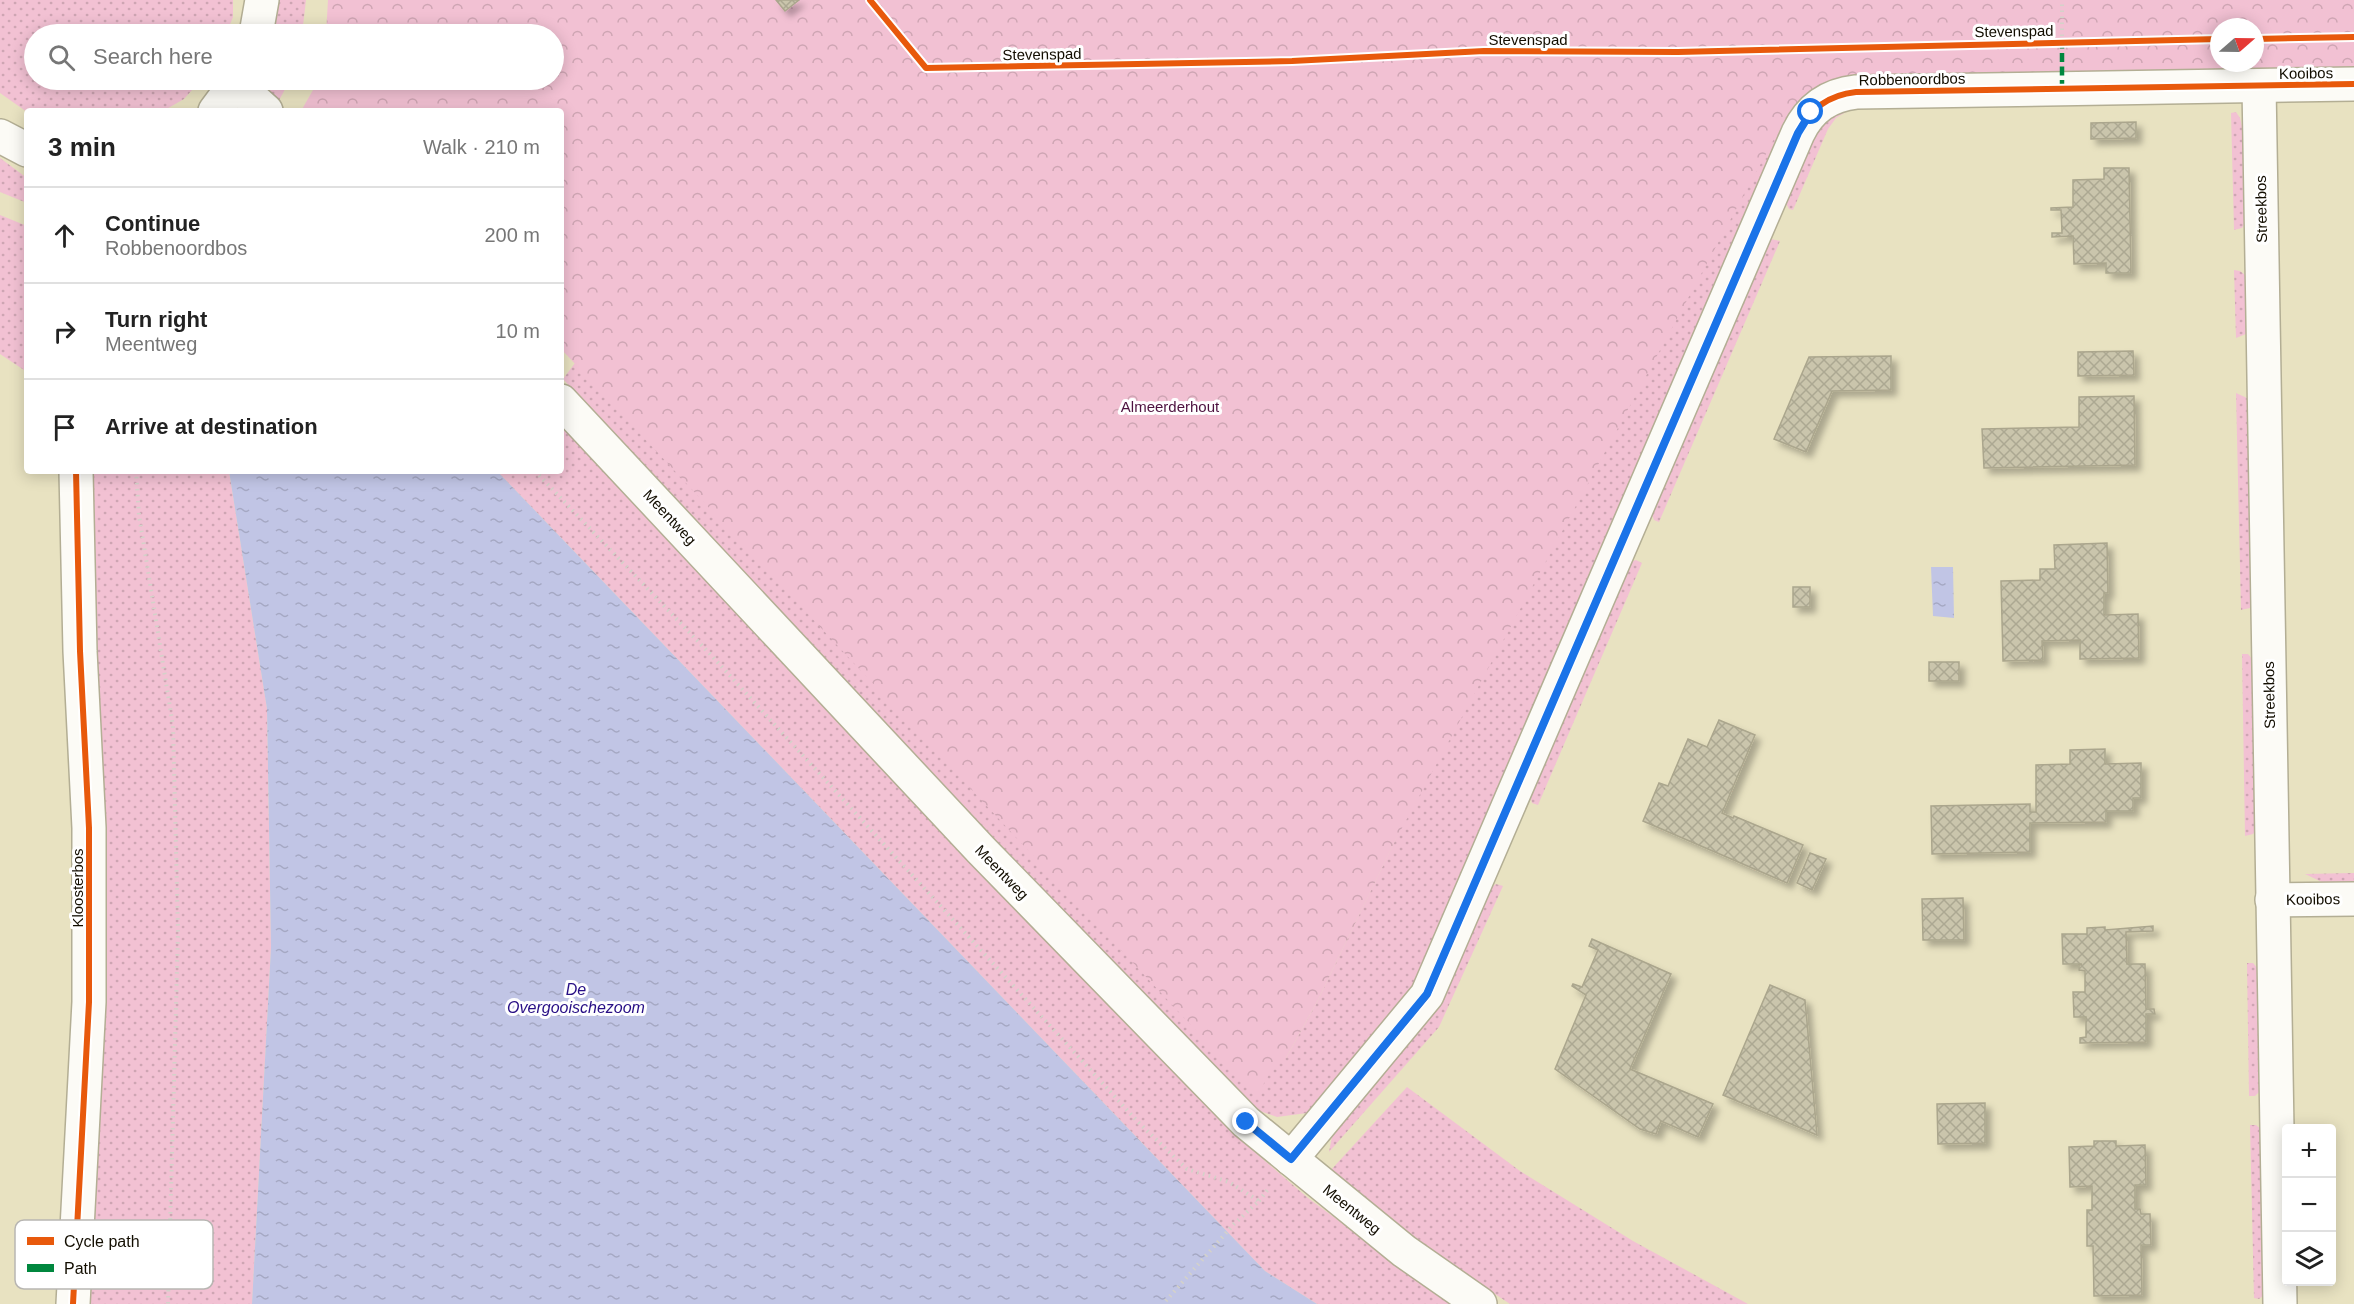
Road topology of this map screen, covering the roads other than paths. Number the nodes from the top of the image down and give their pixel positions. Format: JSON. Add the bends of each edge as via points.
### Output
{"nodes":[{"id":1,"x":262,"y":0,"type":"edge"},
{"id":2,"x":258,"y":24,"type":"edge"},
{"id":3,"x":2354,"y":84,"type":"edge"},
{"id":4,"x":2259,"y":86,"type":"junction"},
{"id":5,"x":231,"y":90,"type":"edge"},
{"id":6,"x":245,"y":90,"type":"edge"},
{"id":7,"x":217,"y":108,"type":"edge"},
{"id":8,"x":263,"y":108,"type":"edge"},
{"id":9,"x":0,"y":136,"type":"edge"},
{"id":10,"x":24,"y":148,"type":"edge"},
{"id":11,"x":564,"y":404,"type":"edge"},
{"id":12,"x":76,"y":474,"type":"edge"},
{"id":13,"x":2354,"y":899,"type":"edge"},
{"id":14,"x":2272,"y":900,"type":"junction"},
{"id":15,"x":1291,"y":1159,"type":"junction"},
{"id":16,"x":77,"y":1220,"type":"edge"},
{"id":17,"x":74,"y":1289,"type":"edge"},
{"id":18,"x":73,"y":1304,"type":"edge"},
{"id":19,"x":1480,"y":1304,"type":"edge"},
{"id":20,"x":2280,"y":1304,"type":"edge"}],
"edges":[{"from":1,"to":2,"type":"street"},
{"from":3,"to":4,"type":"street","name":"Kooibos"},
{"from":4,"to":14,"type":"street","name":"Streekbos"},
{"from":4,"to":15,"type":"street","name":"Robbenoordbos","via":[[1856,92],[1832,98],[1811,112],[1798,133],[1427,994]]},
{"from":5,"to":7,"type":"street"},
{"from":6,"to":8,"type":"street"},
{"from":9,"to":10,"type":"street"},
{"from":11,"to":15,"type":"street","name":"Meentweg","via":[[1092,966],[1246,1122]]},
{"from":12,"to":16,"type":"street","name":"Kloosterbos","via":[[89,828],[89,1002]]},
{"from":13,"to":14,"type":"street","name":"Kooibos"},
{"from":14,"to":20,"type":"street","name":"Streekbos"},
{"from":15,"to":19,"type":"street","name":"Meentweg","via":[[1404,1251]]},
{"from":17,"to":18,"type":"street","name":"Kloosterbos"}]}
